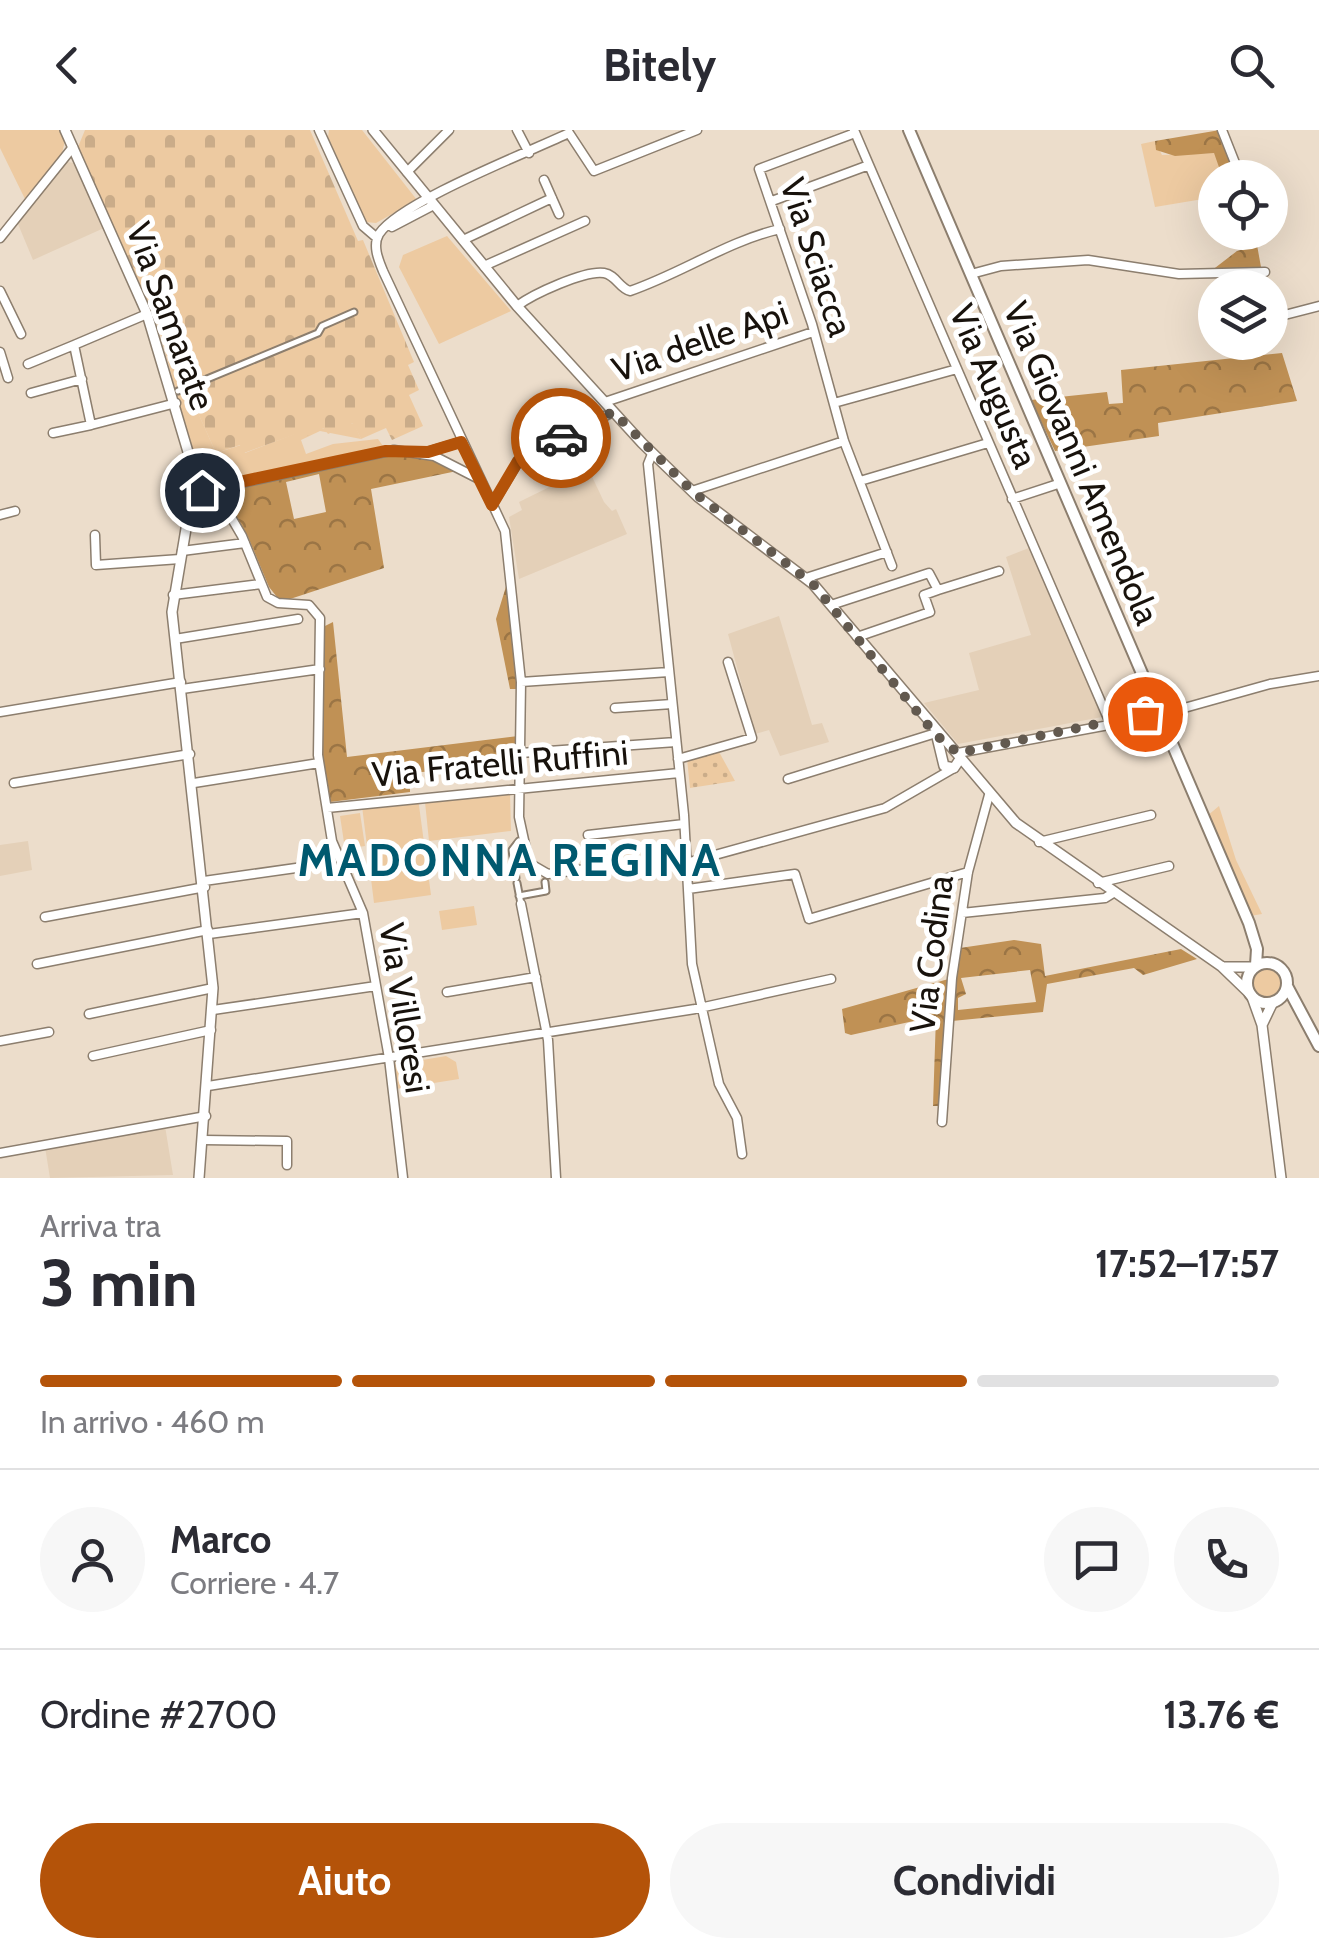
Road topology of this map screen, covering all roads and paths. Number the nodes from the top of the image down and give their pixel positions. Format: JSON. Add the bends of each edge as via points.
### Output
{"nodes":[{"id":1,"x":66,"y":130,"type":"edge"},
{"id":2,"x":319,"y":130,"type":"edge"},
{"id":3,"x":373,"y":130,"type":"edge"},
{"id":4,"x":449,"y":130,"type":"edge"},
{"id":5,"x":517,"y":130,"type":"edge"},
{"id":6,"x":697,"y":130,"type":"edge"},
{"id":7,"x":909,"y":130,"type":"edge"},
{"id":8,"x":1222,"y":130,"type":"edge"},
{"id":9,"x":568,"y":132,"type":"edge"},
{"id":10,"x":854,"y":132,"type":"edge"},
{"id":11,"x":73,"y":147,"type":"junction"},
{"id":12,"x":528,"y":152,"type":"junction"},
{"id":13,"x":1234,"y":160,"type":"edge"},
{"id":14,"x":868,"y":165,"type":"junction"},
{"id":15,"x":407,"y":172,"type":"junction"},
{"id":16,"x":544,"y":180,"type":"dead end"},
{"id":17,"x":552,"y":198,"type":"junction"},
{"id":18,"x":432,"y":202,"type":"junction"},
{"id":19,"x":772,"y":202,"type":"junction"},
{"id":20,"x":560,"y":214,"type":"dead end"},
{"id":21,"x":585,"y":221,"type":"dead end"},
{"id":22,"x":780,"y":229,"type":"junction"},
{"id":23,"x":380,"y":234,"type":"junction"},
{"id":24,"x":0,"y":238,"type":"edge"},
{"id":25,"x":462,"y":240,"type":"junction"},
{"id":26,"x":484,"y":266,"type":"junction"},
{"id":27,"x":971,"y":274,"type":"junction"},
{"id":28,"x":1198,"y":274,"type":"edge"},
{"id":29,"x":0,"y":291,"type":"edge"},
{"id":30,"x":518,"y":306,"type":"junction"},
{"id":31,"x":1319,"y":306,"type":"edge"},
{"id":32,"x":354,"y":312,"type":"dead end"},
{"id":33,"x":147,"y":314,"type":"junction"},
{"id":34,"x":1288,"y":314,"type":"edge"},
{"id":35,"x":813,"y":332,"type":"junction"},
{"id":36,"x":21,"y":334,"type":"dead end"},
{"id":37,"x":74,"y":344,"type":"junction"},
{"id":38,"x":0,"y":352,"type":"edge"},
{"id":39,"x":28,"y":364,"type":"dead end"},
{"id":40,"x":957,"y":369,"type":"junction"},
{"id":41,"x":8,"y":378,"type":"dead end"},
{"id":42,"x":82,"y":380,"type":"junction"},
{"id":43,"x":31,"y":392,"type":"dead end"},
{"id":44,"x":177,"y":397,"type":"junction"},
{"id":45,"x":604,"y":402,"type":"junction"},
{"id":46,"x":834,"y":403,"type":"junction"},
{"id":47,"x":613,"y":412,"type":"junction"},
{"id":48,"x":452,"y":422,"type":"junction"},
{"id":49,"x":91,"y":425,"type":"junction"},
{"id":50,"x":52,"y":433,"type":"dead end"},
{"id":51,"x":844,"y":441,"type":"junction"},
{"id":52,"x":461,"y":442,"type":"junction"},
{"id":53,"x":988,"y":442,"type":"junction"},
{"id":54,"x":440,"y":449,"type":"junction"},
{"id":55,"x":423,"y":452,"type":"junction"},
{"id":56,"x":652,"y":454,"type":"junction"},
{"id":57,"x":478,"y":478,"type":"junction"},
{"id":58,"x":860,"y":481,"type":"junction"},
{"id":59,"x":1061,"y":483,"type":"junction"},
{"id":60,"x":214,"y":488,"type":"junction"},
{"id":61,"x":192,"y":489,"type":"junction"},
{"id":62,"x":692,"y":491,"type":"junction"},
{"id":63,"x":1012,"y":499,"type":"junction"},
{"id":64,"x":492,"y":505,"type":"junction"},
{"id":65,"x":14,"y":512,"type":"dead end"},
{"id":66,"x":0,"y":515,"type":"edge"},
{"id":67,"x":95,"y":535,"type":"dead end"},
{"id":68,"x":245,"y":543,"type":"junction"},
{"id":69,"x":887,"y":552,"type":"junction"},
{"id":70,"x":181,"y":555,"type":"junction"},
{"id":71,"x":892,"y":566,"type":"dead end"},
{"id":72,"x":998,"y":571,"type":"dead end"},
{"id":73,"x":806,"y":578,"type":"junction"},
{"id":74,"x":261,"y":584,"type":"junction"},
{"id":75,"x":938,"y":590,"type":"junction"},
{"id":76,"x":174,"y":596,"type":"junction"},
{"id":77,"x":831,"y":604,"type":"junction"},
{"id":78,"x":298,"y":619,"type":"dead end"},
{"id":79,"x":858,"y":636,"type":"junction"},
{"id":80,"x":175,"y":639,"type":"junction"},
{"id":81,"x":728,"y":662,"type":"dead end"},
{"id":82,"x":320,"y":668,"type":"junction"},
{"id":83,"x":669,"y":672,"type":"junction"},
{"id":84,"x":1143,"y":674,"type":"junction"},
{"id":85,"x":1319,"y":676,"type":"edge"},
{"id":86,"x":521,"y":682,"type":"junction"},
{"id":87,"x":181,"y":686,"type":"junction"},
{"id":88,"x":672,"y":704,"type":"junction"},
{"id":89,"x":615,"y":708,"type":"dead end"},
{"id":90,"x":0,"y":712,"type":"edge"},
{"id":91,"x":1160,"y":715,"type":"junction"},
{"id":92,"x":1141,"y":718,"type":"junction"},
{"id":93,"x":1110,"y":723,"type":"junction"},
{"id":94,"x":936,"y":734,"type":"junction"},
{"id":95,"x":676,"y":742,"type":"junction"},
{"id":96,"x":520,"y":753,"type":"junction"},
{"id":97,"x":190,"y":754,"type":"junction"},
{"id":98,"x":678,"y":759,"type":"junction"},
{"id":99,"x":956,"y":760,"type":"junction"},
{"id":100,"x":942,"y":762,"type":"junction"},
{"id":101,"x":319,"y":763,"type":"junction"},
{"id":102,"x":679,"y":773,"type":"junction"},
{"id":103,"x":788,"y":779,"type":"dead end"},
{"id":104,"x":938,"y":779,"type":"junction"},
{"id":105,"x":14,"y":783,"type":"dead end"},
{"id":106,"x":194,"y":783,"type":"junction"},
{"id":107,"x":518,"y":789,"type":"junction"},
{"id":108,"x":986,"y":791,"type":"junction"},
{"id":109,"x":327,"y":808,"type":"junction"},
{"id":110,"x":1151,"y":815,"type":"dead end"},
{"id":111,"x":684,"y":824,"type":"junction"},
{"id":112,"x":588,"y":835,"type":"dead end"},
{"id":113,"x":519,"y":841,"type":"dead end"},
{"id":114,"x":1038,"y":842,"type":"junction"},
{"id":115,"x":686,"y":859,"type":"junction"},
{"id":116,"x":303,"y":866,"type":"dead end"},
{"id":117,"x":514,"y":866,"type":"junction"},
{"id":118,"x":1169,"y":866,"type":"dead end"},
{"id":119,"x":968,"y":872,"type":"junction"},
{"id":120,"x":526,"y":873,"type":"dead end"},
{"id":121,"x":548,"y":878,"type":"junction"},
{"id":122,"x":1098,"y":883,"type":"junction"},
{"id":123,"x":205,"y":884,"type":"junction"},
{"id":124,"x":688,"y":889,"type":"junction"},
{"id":125,"x":1113,"y":893,"type":"junction"},
{"id":126,"x":520,"y":900,"type":"junction"},
{"id":127,"x":363,"y":913,"type":"junction"},
{"id":128,"x":962,"y":913,"type":"junction"},
{"id":129,"x":45,"y":917,"type":"dead end"},
{"id":130,"x":1251,"y":928,"type":"junction"},
{"id":131,"x":209,"y":932,"type":"junction"},
{"id":132,"x":36,"y":964,"type":"dead end"},
{"id":133,"x":1274,"y":964,"type":"junction"},
{"id":134,"x":1221,"y":966,"type":"junction"},
{"id":135,"x":1255,"y":966,"type":"junction"},
{"id":136,"x":536,"y":977,"type":"junction"},
{"id":137,"x":832,"y":979,"type":"dead end"},
{"id":138,"x":376,"y":986,"type":"junction"},
{"id":139,"x":1287,"y":986,"type":"junction"},
{"id":140,"x":213,"y":988,"type":"junction"},
{"id":141,"x":447,"y":992,"type":"dead end"},
{"id":142,"x":1251,"y":995,"type":"junction"},
{"id":143,"x":1274,"y":1002,"type":"junction"},
{"id":144,"x":701,"y":1008,"type":"junction"},
{"id":145,"x":213,"y":1010,"type":"junction"},
{"id":146,"x":89,"y":1014,"type":"dead end"},
{"id":147,"x":1305,"y":1022,"type":"junction"},
{"id":148,"x":1262,"y":1025,"type":"junction"},
{"id":149,"x":212,"y":1030,"type":"junction"},
{"id":150,"x":49,"y":1032,"type":"dead end"},
{"id":151,"x":546,"y":1032,"type":"junction"},
{"id":152,"x":0,"y":1041,"type":"edge"},
{"id":153,"x":1319,"y":1046,"type":"edge"},
{"id":154,"x":94,"y":1056,"type":"dead end"},
{"id":155,"x":389,"y":1058,"type":"junction"},
{"id":156,"x":208,"y":1086,"type":"junction"},
{"id":157,"x":206,"y":1116,"type":"junction"},
{"id":158,"x":942,"y":1122,"type":"dead end"},
{"id":159,"x":204,"y":1140,"type":"junction"},
{"id":160,"x":0,"y":1153,"type":"edge"},
{"id":161,"x":742,"y":1154,"type":"dead end"},
{"id":162,"x":287,"y":1165,"type":"dead end"},
{"id":163,"x":199,"y":1178,"type":"edge"},
{"id":164,"x":403,"y":1178,"type":"edge"},
{"id":165,"x":556,"y":1178,"type":"edge"},
{"id":166,"x":1282,"y":1178,"type":"edge"}],
"edges":[{"from":1,"to":11,"type":"street","name":"Via Samarate"},
{"from":2,"to":23,"type":"street","via":[[364,228]]},
{"from":3,"to":15,"type":"street"},
{"from":4,"to":15,"type":"street"},
{"from":5,"to":12,"type":"street"},
{"from":6,"to":9,"type":"street","via":[[594,171]]},
{"from":7,"to":27,"type":"main road","name":"Via Giovanni Amendola"},
{"from":8,"to":13,"type":"street"},
{"from":9,"to":12,"type":"street"},
{"from":10,"to":14,"type":"street","name":"Via Augusta"},
{"from":10,"to":19,"type":"street","name":"Via Sciacca","via":[[759,170]]},
{"from":11,"to":24,"type":"street"},
{"from":11,"to":33,"type":"street","name":"Via Samarate"},
{"from":12,"to":18,"type":"street"},
{"from":14,"to":19,"type":"street"},
{"from":14,"to":40,"type":"street","name":"Via Augusta"},
{"from":15,"to":18,"type":"street"},
{"from":16,"to":17,"type":"street"},
{"from":17,"to":20,"type":"street"},
{"from":17,"to":25,"type":"street"},
{"from":18,"to":23,"type":"street"},
{"from":18,"to":25,"type":"street"},
{"from":19,"to":22,"type":"street","name":"Via Sciacca"},
{"from":21,"to":26,"type":"street"},
{"from":22,"to":30,"type":"street","via":[[630,291],[598,273]]},
{"from":22,"to":35,"type":"street","name":"Via Sciacca"},
{"from":23,"to":48,"type":"street","via":[[381,267]]},
{"from":25,"to":26,"type":"street"},
{"from":26,"to":30,"type":"street"},
{"from":27,"to":28,"type":"street","via":[[1088,260]]},
{"from":27,"to":59,"type":"main road","name":"Via Giovanni Amendola"},
{"from":29,"to":36,"type":"street"},
{"from":30,"to":45,"type":"street"},
{"from":31,"to":34,"type":"street"},
{"from":32,"to":44,"type":"street"},
{"from":33,"to":37,"type":"street"},
{"from":33,"to":44,"type":"street","name":"Via Samarate"},
{"from":35,"to":45,"type":"street","name":"Via delle Api"},
{"from":35,"to":46,"type":"street","name":"Via Sciacca"},
{"from":37,"to":39,"type":"street"},
{"from":37,"to":42,"type":"street"},
{"from":38,"to":41,"type":"street"},
{"from":40,"to":46,"type":"street"},
{"from":40,"to":53,"type":"street","name":"Via Augusta"},
{"from":42,"to":43,"type":"street"},
{"from":42,"to":49,"type":"street"},
{"from":44,"to":49,"type":"street","via":[[141,414]]},
{"from":44,"to":61,"type":"street","name":"Via Samarate"},
{"from":45,"to":47,"type":"street"},
{"from":46,"to":51,"type":"street","name":"Via Sciacca"},
{"from":47,"to":56,"type":"street"},
{"from":47,"to":64,"type":"street","via":[[522,457]]},
{"from":48,"to":52,"type":"street"},
{"from":48,"to":54,"type":"street"},
{"from":49,"to":50,"type":"street"},
{"from":51,"to":58,"type":"street","name":"Via Sciacca"},
{"from":51,"to":62,"type":"street"},
{"from":52,"to":54,"type":"street"},
{"from":52,"to":57,"type":"street"},
{"from":53,"to":58,"type":"street"},
{"from":53,"to":63,"type":"street","name":"Via Augusta"},
{"from":54,"to":55,"type":"street"},
{"from":55,"to":57,"type":"street"},
{"from":55,"to":60,"type":"street","via":[[385,451]]},
{"from":56,"to":62,"type":"street"},
{"from":56,"to":83,"type":"street"},
{"from":57,"to":64,"type":"street"},
{"from":58,"to":69,"type":"street","name":"Via Sciacca"},
{"from":59,"to":63,"type":"street"},
{"from":59,"to":84,"type":"main road","name":"Via Giovanni Amendola"},
{"from":60,"to":61,"type":"street"},
{"from":60,"to":68,"type":"street"},
{"from":61,"to":70,"type":"street","name":"Via Samarate"},
{"from":62,"to":73,"type":"street"},
{"from":63,"to":93,"type":"street","name":"Via Augusta"},
{"from":64,"to":86,"type":"street","via":[[506,534]]},
{"from":65,"to":66,"type":"street"},
{"from":67,"to":70,"type":"street","via":[[96,565]]},
{"from":68,"to":70,"type":"street"},
{"from":68,"to":74,"type":"street"},
{"from":69,"to":71,"type":"street","name":"Via Sciacca"},
{"from":69,"to":73,"type":"street"},
{"from":70,"to":76,"type":"street","name":"Via Samarate"},
{"from":72,"to":75,"type":"street"},
{"from":73,"to":77,"type":"street"},
{"from":74,"to":76,"type":"street"},
{"from":74,"to":82,"type":"street","name":"Via Villoresi","via":[[274,602],[309,604],[318,611]]},
{"from":75,"to":77,"type":"street","via":[[930,573]]},
{"from":75,"to":79,"type":"street","via":[[924,594],[930,612]]},
{"from":76,"to":80,"type":"street","name":"Via Samarate"},
{"from":77,"to":79,"type":"street"},
{"from":78,"to":80,"type":"street"},
{"from":79,"to":94,"type":"street"},
{"from":80,"to":87,"type":"street","name":"Via Samarate"},
{"from":81,"to":98,"type":"street","via":[[752,738]]},
{"from":82,"to":87,"type":"street"},
{"from":82,"to":101,"type":"street","name":"Via Villoresi"},
{"from":83,"to":86,"type":"street"},
{"from":83,"to":88,"type":"street"},
{"from":84,"to":91,"type":"main road","name":"Via Giovanni Amendola"},
{"from":84,"to":92,"type":"street","via":[[1150,704]]},
{"from":85,"to":91,"type":"street"},
{"from":86,"to":96,"type":"street"},
{"from":87,"to":90,"type":"street"},
{"from":87,"to":97,"type":"street","name":"Via Samarate"},
{"from":88,"to":89,"type":"street"},
{"from":88,"to":95,"type":"street"},
{"from":91,"to":92,"type":"street"},
{"from":91,"to":130,"type":"main road","name":"Via Giovanni Amendola"},
{"from":92,"to":93,"type":"street"},
{"from":93,"to":99,"type":"street"},
{"from":94,"to":99,"type":"street"},
{"from":94,"to":100,"type":"street"},
{"from":94,"to":103,"type":"street"},
{"from":95,"to":96,"type":"street"},
{"from":95,"to":98,"type":"street"},
{"from":96,"to":107,"type":"street"},
{"from":97,"to":105,"type":"street"},
{"from":97,"to":106,"type":"street","name":"Via Samarate"},
{"from":98,"to":102,"type":"street"},
{"from":99,"to":100,"type":"street"},
{"from":99,"to":100,"type":"street"},
{"from":99,"to":104,"type":"street"},
{"from":99,"to":108,"type":"street"},
{"from":100,"to":104,"type":"street"},
{"from":101,"to":106,"type":"street"},
{"from":101,"to":109,"type":"street","name":"Via Villoresi"},
{"from":102,"to":107,"type":"street","name":"Via Fratelli Ruffini"},
{"from":102,"to":111,"type":"street"},
{"from":104,"to":115,"type":"street","via":[[876,811]]},
{"from":106,"to":123,"type":"street","name":"Via Samarate"},
{"from":107,"to":109,"type":"street","name":"Via Fratelli Ruffini"},
{"from":107,"to":121,"type":"street","via":[[528,861]]},
{"from":108,"to":114,"type":"street"},
{"from":108,"to":119,"type":"street","name":"Via Codina"},
{"from":109,"to":127,"type":"street","name":"Via Villoresi","via":[[334,848]]},
{"from":110,"to":114,"type":"street"},
{"from":111,"to":112,"type":"street"},
{"from":111,"to":115,"type":"street"},
{"from":113,"to":117,"type":"street","via":[[512,850]]},
{"from":114,"to":122,"type":"street"},
{"from":115,"to":121,"type":"street"},
{"from":115,"to":124,"type":"street"},
{"from":116,"to":123,"type":"street"},
{"from":117,"to":120,"type":"street"},
{"from":117,"to":126,"type":"street"},
{"from":118,"to":122,"type":"street"},
{"from":119,"to":124,"type":"street","via":[[809,920],[796,874]]},
{"from":119,"to":128,"type":"street","name":"Via Codina"},
{"from":121,"to":126,"type":"street","via":[[546,891]]},
{"from":122,"to":125,"type":"street"},
{"from":123,"to":129,"type":"street"},
{"from":123,"to":131,"type":"street","name":"Via Samarate"},
{"from":124,"to":144,"type":"street"},
{"from":125,"to":128,"type":"street"},
{"from":125,"to":134,"type":"street"},
{"from":126,"to":136,"type":"street"},
{"from":127,"to":131,"type":"street"},
{"from":127,"to":138,"type":"street","name":"Via Villoresi"},
{"from":128,"to":158,"type":"street","name":"Via Codina"},
{"from":130,"to":133,"type":"main road"},
{"from":130,"to":135,"type":"main road"},
{"from":131,"to":132,"type":"street"},
{"from":131,"to":140,"type":"street","name":"Via Samarate"},
{"from":133,"to":135,"type":"main road"},
{"from":133,"to":139,"type":"main road"},
{"from":134,"to":135,"type":"street"},
{"from":134,"to":142,"type":"street"},
{"from":135,"to":142,"type":"main road","via":[[1246,982]]},
{"from":136,"to":141,"type":"street"},
{"from":136,"to":151,"type":"street"},
{"from":137,"to":144,"type":"street"},
{"from":138,"to":145,"type":"street"},
{"from":138,"to":155,"type":"street","name":"Via Villoresi"},
{"from":139,"to":143,"type":"main road"},
{"from":139,"to":147,"type":"main road"},
{"from":140,"to":145,"type":"street","name":"Via Samarate"},
{"from":140,"to":146,"type":"street"},
{"from":142,"to":143,"type":"main road"},
{"from":142,"to":148,"type":"street"},
{"from":143,"to":147,"type":"main road"},
{"from":143,"to":148,"type":"street"},
{"from":144,"to":151,"type":"street"},
{"from":144,"to":161,"type":"street"},
{"from":145,"to":149,"type":"street","name":"Via Samarate"},
{"from":147,"to":153,"type":"main road"},
{"from":148,"to":166,"type":"street"},
{"from":149,"to":154,"type":"street"},
{"from":149,"to":156,"type":"street","name":"Via Samarate"},
{"from":150,"to":152,"type":"street"},
{"from":151,"to":155,"type":"street"},
{"from":151,"to":165,"type":"street"},
{"from":155,"to":156,"type":"street"},
{"from":155,"to":164,"type":"street","name":"Via Villoresi"},
{"from":156,"to":157,"type":"street","name":"Via Samarate"},
{"from":157,"to":159,"type":"street","name":"Via Samarate"},
{"from":157,"to":160,"type":"street"},
{"from":159,"to":162,"type":"street","via":[[287,1141]]},
{"from":159,"to":163,"type":"street","name":"Via Samarate"}]}
